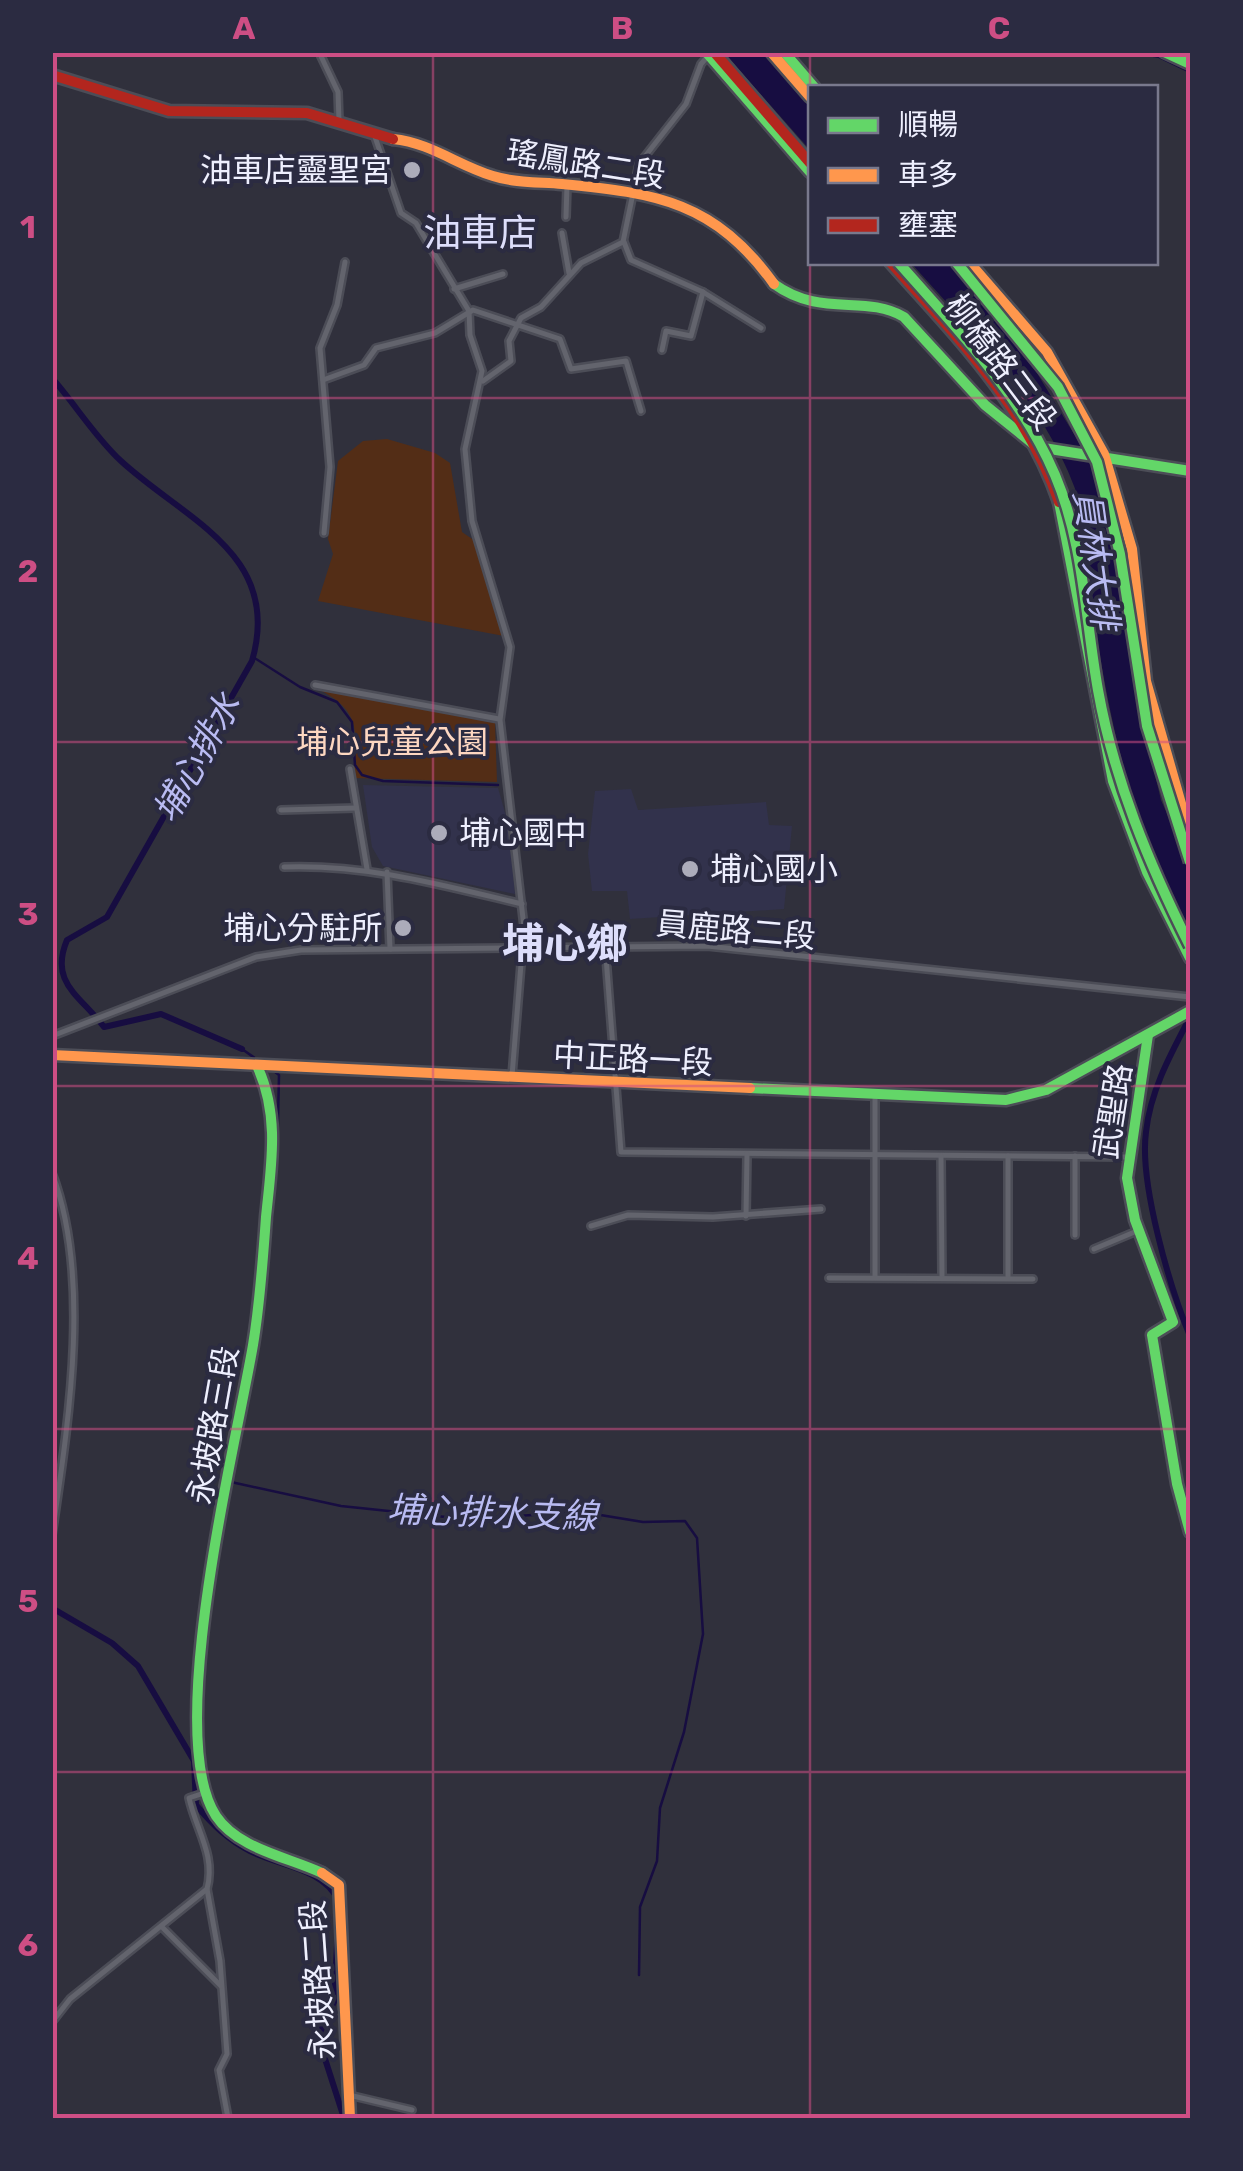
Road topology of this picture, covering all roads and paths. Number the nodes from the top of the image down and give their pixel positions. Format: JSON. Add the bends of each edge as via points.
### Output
{"nodes":[{"id":1,"x":319,"y":52,"type":"edge"},
{"id":2,"x":771,"y":52,"type":"edge"},
{"id":3,"x":784,"y":52,"type":"edge"},
{"id":4,"x":1164,"y":52,"type":"edge"},
{"id":5,"x":710,"y":53,"type":"edge"},
{"id":6,"x":1190,"y":64,"type":"edge"},
{"id":7,"x":52,"y":75,"type":"edge"},
{"id":8,"x":812,"y":85,"type":"edge"},
{"id":9,"x":808,"y":96,"type":"edge"},
{"id":10,"x":338,"y":120,"type":"junction"},
{"id":11,"x":375,"y":137,"type":"junction"},
{"id":12,"x":808,"y":161,"type":"edge"},
{"id":13,"x":808,"y":170,"type":"edge"},
{"id":14,"x":567,"y":182,"type":"junction"},
{"id":15,"x":632,"y":194,"type":"junction"},
{"id":16,"x":566,"y":217,"type":"dead end"},
{"id":17,"x":562,"y":233,"type":"dead end"},
{"id":18,"x":623,"y":242,"type":"junction"},
{"id":19,"x":345,"y":262,"type":"dead end"},
{"id":20,"x":893,"y":265,"type":"edge"},
{"id":21,"x":901,"y":265,"type":"edge"},
{"id":22,"x":959,"y":265,"type":"edge"},
{"id":23,"x":972,"y":265,"type":"edge"},
{"id":24,"x":569,"y":273,"type":"junction"},
{"id":25,"x":503,"y":274,"type":"dead end"},
{"id":26,"x":454,"y":289,"type":"junction"},
{"id":27,"x":703,"y":292,"type":"junction"},
{"id":28,"x":469,"y":311,"type":"junction"},
{"id":29,"x":514,"y":326,"type":"junction"},
{"id":30,"x":761,"y":328,"type":"dead end"},
{"id":31,"x":662,"y":350,"type":"dead end"},
{"id":32,"x":322,"y":380,"type":"junction"},
{"id":33,"x":483,"y":380,"type":"junction"},
{"id":34,"x":641,"y":411,"type":"dead end"},
{"id":35,"x":1042,"y":448,"type":"junction"},
{"id":36,"x":1104,"y":454,"type":"junction"},
{"id":37,"x":1190,"y":471,"type":"edge"},
{"id":38,"x":324,"y":533,"type":"dead end"},
{"id":39,"x":315,"y":685,"type":"dead end"},
{"id":40,"x":500,"y":720,"type":"junction"},
{"id":41,"x":350,"y":769,"type":"dead end"},
{"id":42,"x":356,"y":808,"type":"junction"},
{"id":43,"x":281,"y":810,"type":"dead end"},
{"id":44,"x":1190,"y":835,"type":"edge"},
{"id":45,"x":1190,"y":862,"type":"edge"},
{"id":46,"x":284,"y":867,"type":"dead end"},
{"id":47,"x":366,"y":869,"type":"junction"},
{"id":48,"x":387,"y":872,"type":"junction"},
{"id":49,"x":522,"y":904,"type":"junction"},
{"id":50,"x":605,"y":944,"type":"junction"},
{"id":51,"x":1190,"y":946,"type":"edge"},
{"id":52,"x":523,"y":948,"type":"junction"},
{"id":53,"x":390,"y":950,"type":"junction"},
{"id":54,"x":1190,"y":958,"type":"edge"},
{"id":55,"x":1190,"y":996,"type":"edge"},
{"id":56,"x":1190,"y":1012,"type":"edge"},
{"id":57,"x":1148,"y":1034,"type":"junction"},
{"id":58,"x":52,"y":1036,"type":"edge"},
{"id":59,"x":52,"y":1054,"type":"edge"},
{"id":60,"x":258,"y":1068,"type":"junction"},
{"id":61,"x":512,"y":1079,"type":"junction"},
{"id":62,"x":617,"y":1084,"type":"junction"},
{"id":63,"x":874,"y":1096,"type":"junction"},
{"id":64,"x":746,"y":1154,"type":"junction"},
{"id":65,"x":874,"y":1155,"type":"junction"},
{"id":66,"x":941,"y":1156,"type":"junction"},
{"id":67,"x":1008,"y":1156,"type":"junction"},
{"id":68,"x":1075,"y":1156,"type":"junction"},
{"id":69,"x":1128,"y":1157,"type":"junction"},
{"id":70,"x":52,"y":1173,"type":"edge"},
{"id":71,"x":821,"y":1209,"type":"dead end"},
{"id":72,"x":746,"y":1216,"type":"junction"},
{"id":73,"x":591,"y":1226,"type":"dead end"},
{"id":74,"x":1141,"y":1230,"type":"junction"},
{"id":75,"x":1076,"y":1235,"type":"dead end"},
{"id":76,"x":1094,"y":1249,"type":"dead end"},
{"id":77,"x":942,"y":1276,"type":"junction"},
{"id":78,"x":1008,"y":1276,"type":"junction"},
{"id":79,"x":876,"y":1277,"type":"junction"},
{"id":80,"x":830,"y":1278,"type":"dead end"},
{"id":81,"x":1033,"y":1278,"type":"dead end"},
{"id":82,"x":1190,"y":1532,"type":"edge"},
{"id":83,"x":52,"y":1535,"type":"edge"},
{"id":84,"x":204,"y":1794,"type":"junction"},
{"id":85,"x":207,"y":1889,"type":"junction"},
{"id":86,"x":163,"y":1928,"type":"junction"},
{"id":87,"x":221,"y":1986,"type":"junction"},
{"id":88,"x":52,"y":2022,"type":"edge"},
{"id":89,"x":350,"y":2095,"type":"junction"},
{"id":90,"x":412,"y":2110,"type":"dead end"},
{"id":91,"x":228,"y":2118,"type":"edge"},
{"id":92,"x":350,"y":2118,"type":"edge"}],
"edges":[{"from":1,"to":10,"type":"street","via":[[338,92]]},
{"from":2,"to":9,"type":"main road"},
{"from":3,"to":8,"type":"main road"},
{"from":4,"to":6,"type":"main road"},
{"from":5,"to":12,"type":"main road"},
{"from":5,"to":13,"type":"main road"},
{"from":5,"to":15,"type":"street","via":[[686,104],[639,164]]},
{"from":7,"to":10,"type":"main road","name":"瑤鳳路二段","via":[[169,111],[307,113]]},
{"from":10,"to":11,"type":"main road","name":"瑤鳳路二段"},
{"from":11,"to":14,"type":"main road","name":"瑤鳳路二段","via":[[422,142],[494,177]]},
{"from":11,"to":26,"type":"street","via":[[401,212],[416,223]]},
{"from":14,"to":15,"type":"main road","name":"瑤鳳路二段"},
{"from":14,"to":16,"type":"street"},
{"from":15,"to":18,"type":"street"},
{"from":15,"to":35,"type":"main road","name":"瑤鳳路二段","via":[[681,205],[722,227],[795,298],[904,317],[985,405]]},
{"from":17,"to":24,"type":"street"},
{"from":18,"to":24,"type":"street"},
{"from":18,"to":27,"type":"street","via":[[632,260]]},
{"from":19,"to":32,"type":"street","via":[[320,348]]},
{"from":20,"to":35,"type":"main road","name":"柳橋路三段","via":[[980,364]]},
{"from":21,"to":51,"type":"main road","bridge":true,"via":[[1005,386],[1055,476],[1074,532],[1114,760],[1147,857]]},
{"from":22,"to":45,"type":"main road","bridge":true,"via":[[1038,359],[1091,449],[1121,551],[1154,757]]},
{"from":23,"to":36,"type":"main road","name":"柳橋路三段","via":[[1048,352]]},
{"from":24,"to":29,"type":"street","via":[[541,307]]},
{"from":25,"to":26,"type":"street"},
{"from":26,"to":28,"type":"street"},
{"from":27,"to":30,"type":"street"},
{"from":27,"to":31,"type":"street","via":[[691,336],[666,331]]},
{"from":28,"to":29,"type":"street"},
{"from":28,"to":32,"type":"street","via":[[435,333],[376,348],[364,365]]},
{"from":28,"to":33,"type":"street"},
{"from":29,"to":33,"type":"street","via":[[511,360]]},
{"from":29,"to":34,"type":"street","via":[[560,339],[571,369],[626,360]]},
{"from":32,"to":38,"type":"street","via":[[330,467]]},
{"from":33,"to":40,"type":"street","via":[[465,449],[472,521],[510,646]]},
{"from":35,"to":36,"type":"main road"},
{"from":35,"to":54,"type":"main road","name":"柳橋路三段","via":[[1071,552],[1108,759],[1156,896]]},
{"from":36,"to":37,"type":"main road"},
{"from":36,"to":44,"type":"main road","name":"柳橋路三段","via":[[1132,548],[1146,682]]},
{"from":39,"to":40,"type":"street"},
{"from":40,"to":49,"type":"street"},
{"from":41,"to":42,"type":"street"},
{"from":42,"to":43,"type":"street"},
{"from":42,"to":47,"type":"street"},
{"from":46,"to":47,"type":"street"},
{"from":47,"to":48,"type":"street"},
{"from":48,"to":49,"type":"street"},
{"from":48,"to":53,"type":"street"},
{"from":49,"to":52,"type":"street"},
{"from":50,"to":52,"type":"street","name":"員鹿路二段"},
{"from":50,"to":55,"type":"street","name":"員鹿路二段","via":[[707,946]]},
{"from":50,"to":62,"type":"street"},
{"from":52,"to":53,"type":"street","name":"員鹿路二段"},
{"from":52,"to":61,"type":"street"},
{"from":53,"to":58,"type":"street","name":"員鹿路二段","via":[[270,953]]},
{"from":56,"to":57,"type":"main road","name":"中正路一段"},
{"from":57,"to":63,"type":"main road","name":"中正路一段","via":[[1080,1074],[1021,1098]]},
{"from":57,"to":69,"type":"main road","name":"武聖路"},
{"from":59,"to":60,"type":"main road","name":"中正路一段"},
{"from":60,"to":61,"type":"main road","name":"中正路一段"},
{"from":60,"to":84,"type":"main road","name":"永坡路三段","via":[[270,1088],[272,1148],[253,1346],[202,1642],[198,1735]]},
{"from":61,"to":62,"type":"main road","name":"中正路一段"},
{"from":62,"to":63,"type":"main road","name":"中正路一段"},
{"from":62,"to":64,"type":"street","via":[[621,1152]]},
{"from":63,"to":65,"type":"street"},
{"from":64,"to":65,"type":"street"},
{"from":64,"to":72,"type":"street"},
{"from":65,"to":66,"type":"street"},
{"from":65,"to":79,"type":"street"},
{"from":66,"to":67,"type":"street"},
{"from":66,"to":77,"type":"street"},
{"from":67,"to":68,"type":"street"},
{"from":67,"to":78,"type":"street"},
{"from":68,"to":69,"type":"street"},
{"from":68,"to":75,"type":"street"},
{"from":69,"to":74,"type":"main road","name":"武聖路"},
{"from":70,"to":83,"type":"street","via":[[72,1247],[70,1412]]},
{"from":71,"to":72,"type":"street"},
{"from":72,"to":73,"type":"street","via":[[628,1215]]},
{"from":74,"to":76,"type":"street"},
{"from":74,"to":82,"type":"main road","name":"武聖路","via":[[1174,1322],[1152,1334]]},
{"from":77,"to":78,"type":"street"},
{"from":77,"to":79,"type":"street"},
{"from":78,"to":81,"type":"street"},
{"from":79,"to":80,"type":"street"},
{"from":84,"to":85,"type":"street","via":[[188,1798],[206,1844]]},
{"from":84,"to":89,"type":"main road","name":"永坡路二段","via":[[232,1830],[339,1886]]},
{"from":85,"to":86,"type":"street"},
{"from":85,"to":87,"type":"street"},
{"from":86,"to":87,"type":"street"},
{"from":86,"to":88,"type":"street","via":[[70,1998]]},
{"from":87,"to":91,"type":"street","via":[[227,2054],[219,2070]]},
{"from":89,"to":90,"type":"street"},
{"from":89,"to":92,"type":"main road","name":"永坡路二段"}]}
